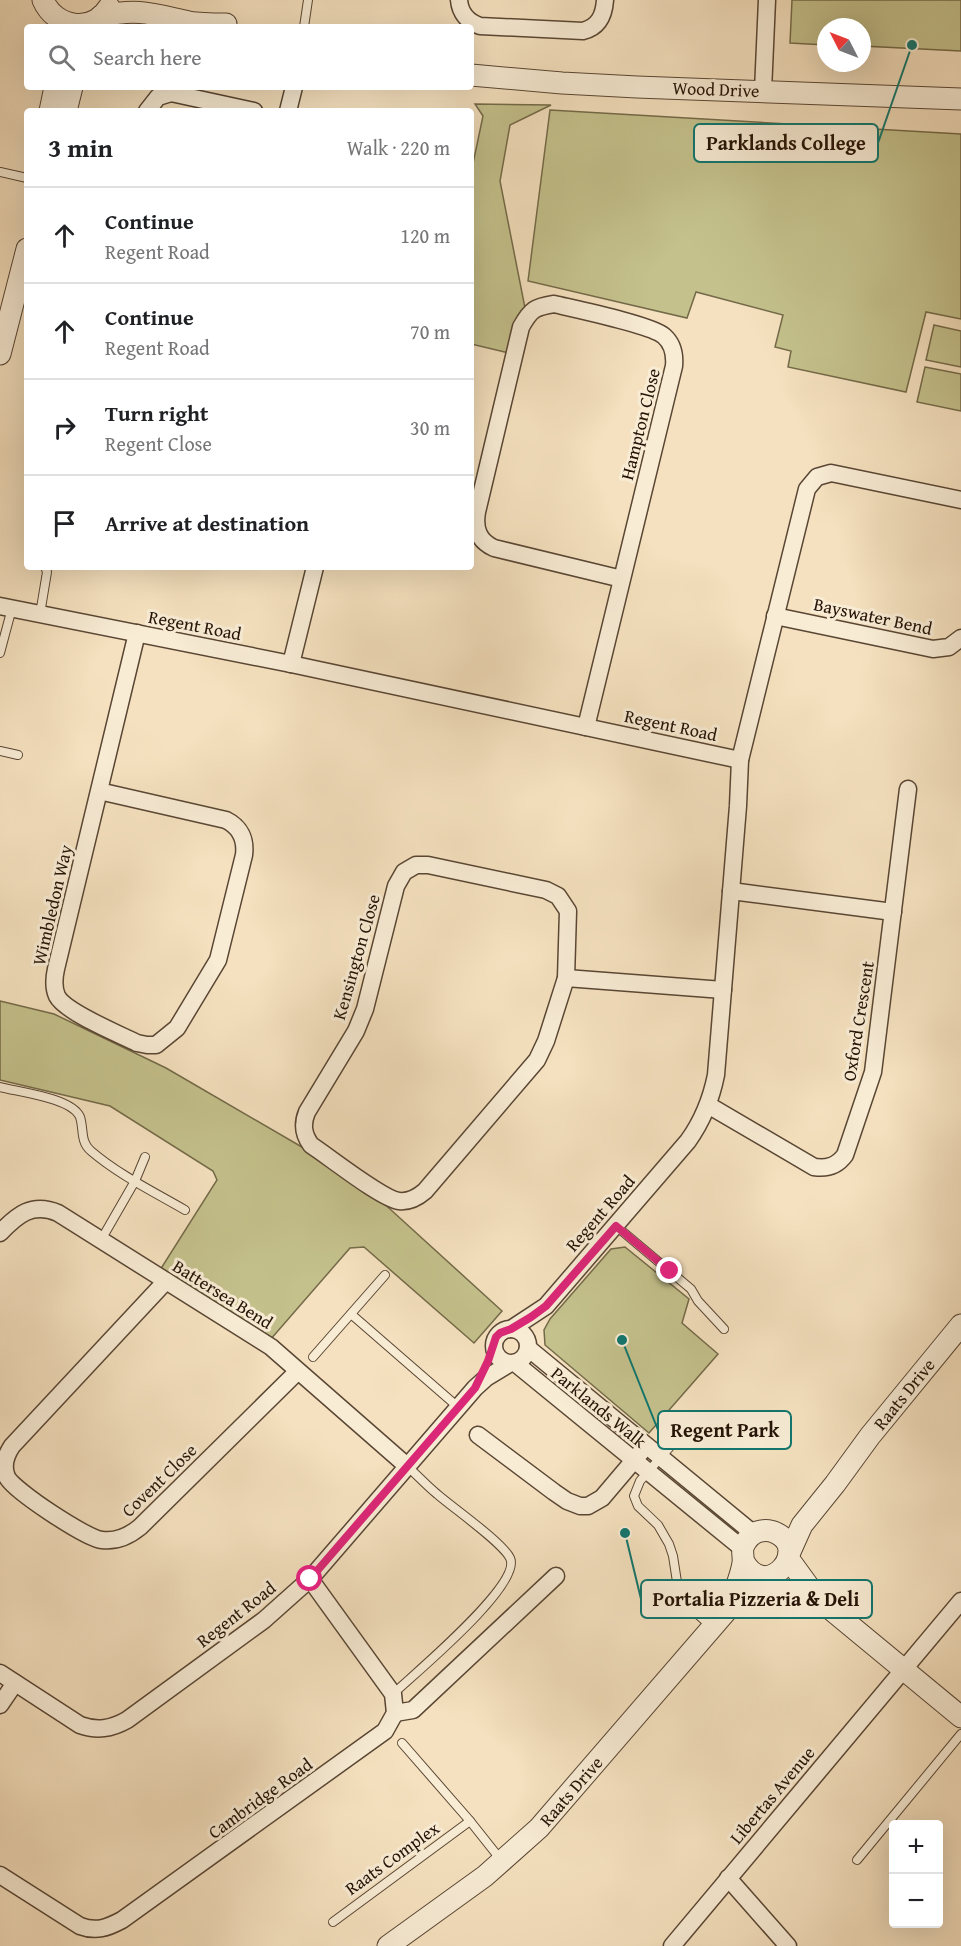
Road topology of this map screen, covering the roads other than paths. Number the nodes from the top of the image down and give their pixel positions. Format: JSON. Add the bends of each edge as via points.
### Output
{"nodes":[{"id":1,"x":159,"y":0,"type":"edge"},
{"id":2,"x":308,"y":0,"type":"edge"},
{"id":3,"x":459,"y":0,"type":"edge"},
{"id":4,"x":605,"y":0,"type":"edge"},
{"id":5,"x":767,"y":0,"type":"edge"},
{"id":6,"x":47,"y":10,"type":"edge"},
{"id":7,"x":97,"y":17,"type":"edge"},
{"id":8,"x":210,"y":24,"type":"edge"},
{"id":9,"x":226,"y":24,"type":"edge"},
{"id":10,"x":304,"y":24,"type":"edge"},
{"id":11,"x":474,"y":75,"type":"edge"},
{"id":12,"x":54,"y":90,"type":"edge"},
{"id":13,"x":71,"y":90,"type":"edge"},
{"id":14,"x":293,"y":90,"type":"edge"},
{"id":15,"x":763,"y":91,"type":"junction"},
{"id":16,"x":961,"y":99,"type":"edge"},
{"id":17,"x":51,"y":108,"type":"edge"},
{"id":18,"x":67,"y":108,"type":"edge"},
{"id":19,"x":149,"y":108,"type":"edge"},
{"id":20,"x":240,"y":108,"type":"edge"},
{"id":21,"x":289,"y":108,"type":"edge"},
{"id":22,"x":0,"y":172,"type":"edge"},
{"id":23,"x":24,"y":177,"type":"edge"},
{"id":24,"x":24,"y":258,"type":"edge"},
{"id":25,"x":5,"y":316,"type":"edge"},
{"id":26,"x":0,"y":354,"type":"edge"},
{"id":27,"x":961,"y":500,"type":"edge"},
{"id":28,"x":46,"y":570,"type":"edge"},
{"id":29,"x":314,"y":570,"type":"edge"},
{"id":30,"x":622,"y":579,"type":"junction"},
{"id":31,"x":6,"y":607,"type":"edge"},
{"id":32,"x":40,"y":614,"type":"junction"},
{"id":33,"x":775,"y":616,"type":"junction"},
{"id":34,"x":137,"y":633,"type":"junction"},
{"id":35,"x":961,"y":638,"type":"edge"},
{"id":36,"x":0,"y":653,"type":"edge"},
{"id":37,"x":291,"y":664,"type":"junction"},
{"id":38,"x":586,"y":727,"type":"junction"},
{"id":39,"x":0,"y":751,"type":"edge"},
{"id":40,"x":18,"y":755,"type":"dead end"},
{"id":41,"x":740,"y":760,"type":"junction"},
{"id":42,"x":908,"y":789,"type":"dead end"},
{"id":43,"x":99,"y":792,"type":"junction"},
{"id":44,"x":731,"y":891,"type":"junction"},
{"id":45,"x":893,"y":912,"type":"junction"},
{"id":46,"x":566,"y":978,"type":"junction"},
{"id":47,"x":723,"y":990,"type":"junction"},
{"id":48,"x":0,"y":1087,"type":"edge"},
{"id":49,"x":708,"y":1106,"type":"junction"},
{"id":50,"x":145,"y":1157,"type":"dead end"},
{"id":51,"x":135,"y":1181,"type":"junction"},
{"id":52,"x":185,"y":1210,"type":"dead end"},
{"id":53,"x":616,"y":1226,"type":"junction"},
{"id":54,"x":0,"y":1233,"type":"edge"},
{"id":55,"x":100,"y":1240,"type":"junction"},
{"id":56,"x":385,"y":1275,"type":"dead end"},
{"id":57,"x":166,"y":1281,"type":"junction"},
{"id":58,"x":546,"y":1306,"type":"junction"},
{"id":59,"x":351,"y":1314,"type":"junction"},
{"id":60,"x":961,"y":1325,"type":"edge"},
{"id":61,"x":511,"y":1329,"type":"junction"},
{"id":62,"x":724,"y":1329,"type":"dead end"},
{"id":63,"x":527,"y":1345,"type":"junction"},
{"id":64,"x":494,"y":1348,"type":"junction"},
{"id":65,"x":313,"y":1357,"type":"dead end"},
{"id":66,"x":512,"y":1363,"type":"junction"},
{"id":67,"x":297,"y":1372,"type":"junction"},
{"id":68,"x":475,"y":1388,"type":"junction"},
{"id":69,"x":458,"y":1407,"type":"junction"},
{"id":70,"x":683,"y":1432,"type":"dead end"},
{"id":71,"x":478,"y":1435,"type":"dead end"},
{"id":72,"x":870,"y":1436,"type":"junction"},
{"id":73,"x":647,"y":1445,"type":"junction"},
{"id":74,"x":662,"y":1457,"type":"junction"},
{"id":75,"x":634,"y":1460,"type":"junction"},
{"id":76,"x":407,"y":1466,"type":"junction"},
{"id":77,"x":648,"y":1472,"type":"junction"},
{"id":78,"x":752,"y":1544,"type":"junction"},
{"id":79,"x":788,"y":1556,"type":"junction"},
{"id":80,"x":556,"y":1576,"type":"dead end"},
{"id":81,"x":769,"y":1576,"type":"junction"},
{"id":82,"x":310,"y":1579,"type":"junction"},
{"id":83,"x":817,"y":1598,"type":"junction"},
{"id":84,"x":961,"y":1601,"type":"edge"},
{"id":85,"x":729,"y":1608,"type":"junction"},
{"id":86,"x":712,"y":1627,"type":"junction"},
{"id":87,"x":902,"y":1669,"type":"junction"},
{"id":88,"x":0,"y":1672,"type":"edge"},
{"id":89,"x":15,"y":1683,"type":"junction"},
{"id":90,"x":393,"y":1694,"type":"junction"},
{"id":91,"x":0,"y":1705,"type":"edge"},
{"id":92,"x":395,"y":1713,"type":"junction"},
{"id":93,"x":961,"y":1717,"type":"edge"},
{"id":94,"x":961,"y":1734,"type":"edge"},
{"id":95,"x":402,"y":1743,"type":"dead end"},
{"id":96,"x":470,"y":1821,"type":"junction"},
{"id":97,"x":857,"y":1860,"type":"dead end"},
{"id":98,"x":502,"y":1862,"type":"junction"},
{"id":99,"x":0,"y":1875,"type":"edge"},
{"id":100,"x":728,"y":1878,"type":"junction"},
{"id":101,"x":333,"y":1922,"type":"dead end"},
{"id":102,"x":387,"y":1946,"type":"edge"},
{"id":103,"x":672,"y":1946,"type":"edge"},
{"id":104,"x":788,"y":1946,"type":"edge"}],
"edges":[{"from":1,"to":9,"type":"street","via":[[195,9]]},
{"from":2,"to":10,"type":"lane"},
{"from":3,"to":4,"type":"street","via":[[468,20],[480,26],[583,31],[602,19]]},
{"from":5,"to":15,"type":"street"},
{"from":6,"to":7,"type":"street","via":[[71,24]]},
{"from":7,"to":8,"type":"street","via":[[135,11]]},
{"from":11,"to":15,"type":"street","name":"Wood Drive"},
{"from":12,"to":17,"type":"street"},
{"from":13,"to":18,"type":"street"},
{"from":14,"to":21,"type":"street"},
{"from":15,"to":16,"type":"street","name":"Wood Drive"},
{"from":19,"to":20,"type":"street","via":[[158,97],[171,93]]},
{"from":22,"to":23,"type":"lane"},
{"from":24,"to":25,"type":"street"},
{"from":25,"to":26,"type":"street"},
{"from":27,"to":33,"type":"street","via":[[838,474],[817,477],[804,495]]},
{"from":28,"to":32,"type":"lane"},
{"from":29,"to":37,"type":"street"},
{"from":30,"to":30,"type":"street","name":"Hampton Close","via":[[674,366],[673,350],[655,330],[554,304],[538,307],[521,327],[476,527],[482,540],[494,548]]},
{"from":30,"to":38,"type":"street","name":"Hampton Close"},
{"from":31,"to":32,"type":"street","name":"Regent Road"},
{"from":31,"to":36,"type":"lane"},
{"from":32,"to":34,"type":"street","name":"Regent Road"},
{"from":33,"to":35,"type":"street","name":"Bayswater Bend","via":[[933,649],[949,646]]},
{"from":33,"to":41,"type":"street"},
{"from":34,"to":37,"type":"street","name":"Regent Road"},
{"from":34,"to":43,"type":"street","name":"Wimbledon Way"},
{"from":37,"to":38,"type":"street","name":"Regent Road"},
{"from":38,"to":41,"type":"street","name":"Regent Road"},
{"from":39,"to":40,"type":"lane"},
{"from":41,"to":44,"type":"street","name":"Regent Road"},
{"from":42,"to":45,"type":"street","name":"Oxford Crescent"},
{"from":43,"to":43,"type":"street","name":"Wimbledon Way","via":[[54,984],[62,1003],[73,1011],[137,1043],[156,1045],[177,1028],[218,960],[244,855],[244,840],[226,820]]},
{"from":44,"to":45,"type":"street"},
{"from":44,"to":47,"type":"street","name":"Regent Road"},
{"from":45,"to":49,"type":"street","name":"Oxford Crescent","via":[[873,1072],[841,1161],[829,1167],[814,1167]]},
{"from":46,"to":46,"type":"street","name":"Kensington Close","via":[[568,917],[558,896],[546,890],[428,865],[410,868],[396,886],[365,1009],[305,1118],[307,1139],[386,1197],[415,1199],[537,1060]]},
{"from":46,"to":47,"type":"street"},
{"from":47,"to":49,"type":"street","name":"Regent Road","via":[[716,1075]]},
{"from":48,"to":51,"type":"lane","via":[[49,1098],[75,1109],[89,1150]]},
{"from":49,"to":53,"type":"street","name":"Regent Road","via":[[688,1141]]},
{"from":50,"to":51,"type":"lane"},
{"from":51,"to":52,"type":"lane"},
{"from":51,"to":55,"type":"lane"},
{"from":53,"to":58,"type":"street","name":"Regent Road"},
{"from":53,"to":62,"type":"lane","via":[[690,1289]]},
{"from":54,"to":55,"type":"street","name":"Battersea Bend","via":[[23,1212],[44,1209],[58,1213]]},
{"from":55,"to":57,"type":"street","name":"Battersea Bend"},
{"from":56,"to":59,"type":"lane"},
{"from":57,"to":67,"type":"street","name":"Battersea Bend","via":[[271,1347]]},
{"from":57,"to":67,"type":"street","name":"Covent Close","via":[[12,1446],[5,1465],[7,1477],[15,1487],[85,1535],[103,1541],[122,1538],[140,1527]]},
{"from":58,"to":61,"type":"street","name":"Regent Road"},
{"from":58,"to":63,"type":"street","name":"Regent Road"},
{"from":59,"to":65,"type":"lane"},
{"from":59,"to":69,"type":"lane"},
{"from":60,"to":72,"type":"street","name":"Raats Drive"},
{"from":61,"to":63,"type":"street","via":[[521,1333]]},
{"from":61,"to":64,"type":"street","via":[[496,1337]]},
{"from":63,"to":66,"type":"street","via":[[521,1360]]},
{"from":63,"to":73,"type":"street","name":"Parklands Walk"},
{"from":64,"to":66,"type":"street","via":[[498,1359]]},
{"from":64,"to":68,"type":"street","name":"Regent Road"},
{"from":66,"to":68,"type":"street","name":"Regent Road"},
{"from":66,"to":75,"type":"street","name":"Parklands Walk"},
{"from":67,"to":76,"type":"street","name":"Battersea Bend"},
{"from":68,"to":69,"type":"street","name":"Regent Road"},
{"from":69,"to":76,"type":"street","name":"Regent Road"},
{"from":70,"to":74,"type":"lane"},
{"from":71,"to":75,"type":"street","via":[[554,1492],[580,1506],[596,1503]]},
{"from":72,"to":78,"type":"street","name":"Raats Drive","via":[[792,1519]]},
{"from":72,"to":79,"type":"street","name":"Raats Drive","via":[[802,1525]]},
{"from":73,"to":74,"type":"street","name":"Parklands Walk"},
{"from":73,"to":75,"type":"street"},
{"from":74,"to":77,"type":"lane"},
{"from":74,"to":78,"type":"street","name":"Parklands Walk"},
{"from":75,"to":77,"type":"street","name":"Parklands Walk"},
{"from":76,"to":82,"type":"street","name":"Regent Road"},
{"from":76,"to":90,"type":"lane","via":[[501,1546],[512,1564],[506,1581],[487,1606]]},
{"from":77,"to":78,"type":"street","name":"Parklands Walk"},
{"from":77,"to":86,"type":"lane","via":[[635,1491],[636,1501],[669,1544],[679,1595]]},
{"from":78,"to":79,"type":"street","via":[[782,1538]]},
{"from":78,"to":81,"type":"street","via":[[753,1573]]},
{"from":78,"to":85,"type":"street","name":"Raats Drive"},
{"from":79,"to":81,"type":"street","via":[[782,1569]]},
{"from":79,"to":83,"type":"street"},
{"from":80,"to":92,"type":"street","via":[[413,1710]]},
{"from":81,"to":83,"type":"street"},
{"from":81,"to":85,"type":"street","name":"Raats Drive"},
{"from":82,"to":89,"type":"street","name":"Regent Road","via":[[264,1620],[118,1725],[98,1729],[80,1725]]},
{"from":82,"to":90,"type":"street"},
{"from":83,"to":87,"type":"street"},
{"from":84,"to":87,"type":"street","name":"Libertas Avenue"},
{"from":85,"to":86,"type":"street","name":"Raats Drive"},
{"from":86,"to":98,"type":"street","name":"Raats Drive","via":[[556,1810]]},
{"from":87,"to":93,"type":"street"},
{"from":87,"to":100,"type":"street","name":"Libertas Avenue"},
{"from":88,"to":89,"type":"street","name":"Regent Road"},
{"from":89,"to":91,"type":"street"},
{"from":90,"to":92,"type":"street"},
{"from":92,"to":99,"type":"street","name":"Cambridge Road","via":[[380,1736],[106,1928],[91,1930],[80,1926]]},
{"from":94,"to":97,"type":"lane"},
{"from":95,"to":96,"type":"lane"},
{"from":96,"to":98,"type":"lane"},
{"from":96,"to":101,"type":"lane","name":"Raats Complex"},
{"from":98,"to":102,"type":"street","name":"Raats Drive"},
{"from":100,"to":103,"type":"street","name":"Libertas Avenue"},
{"from":100,"to":104,"type":"street"}]}
